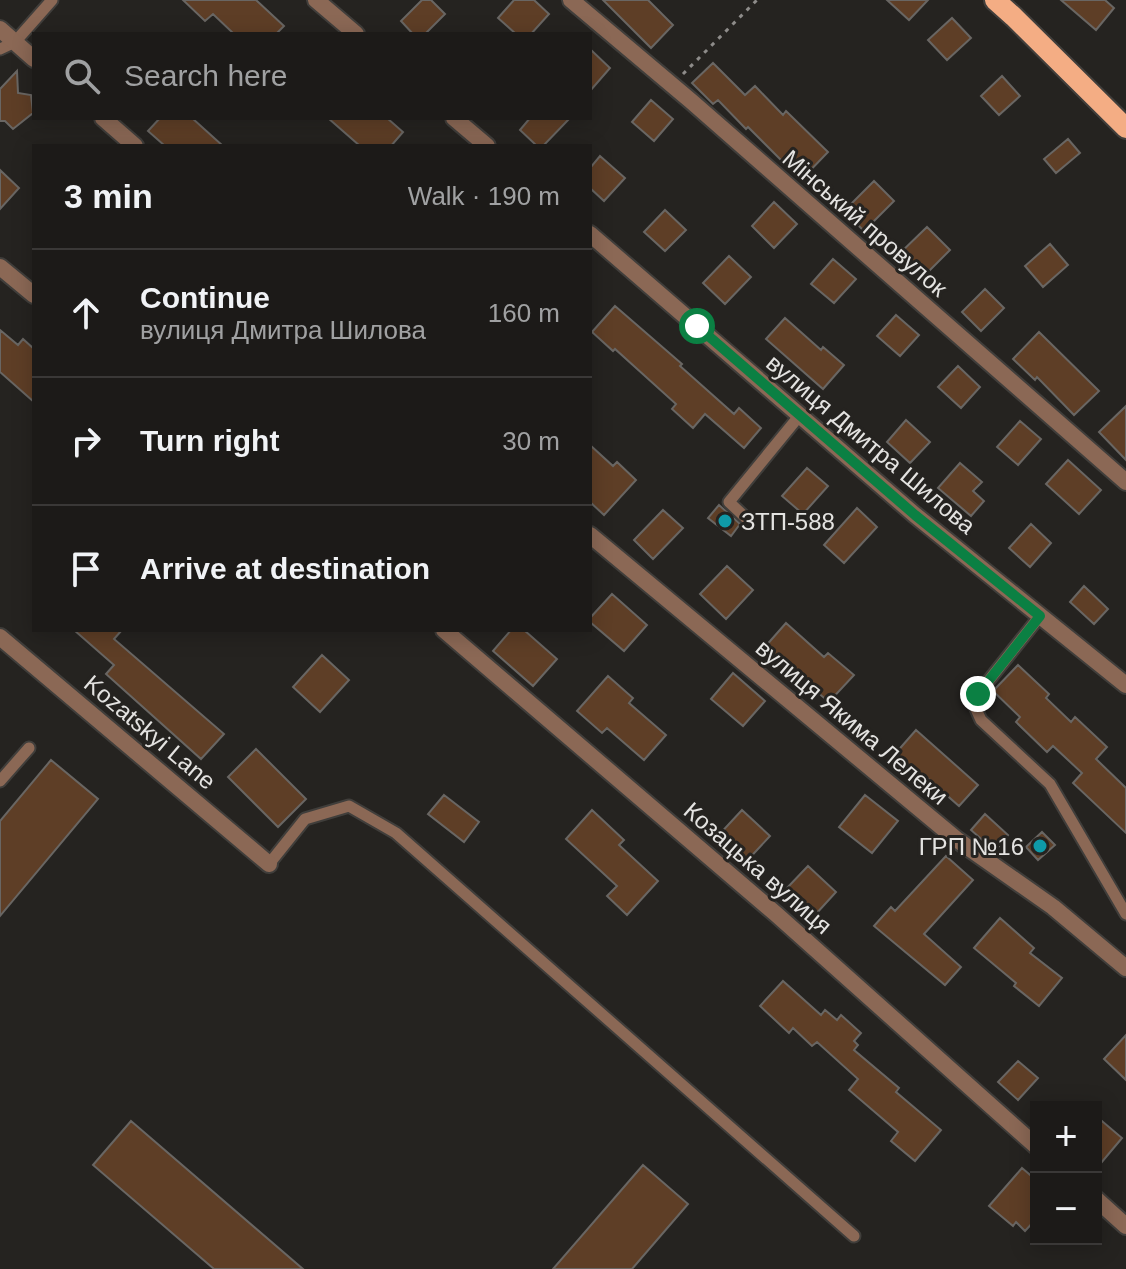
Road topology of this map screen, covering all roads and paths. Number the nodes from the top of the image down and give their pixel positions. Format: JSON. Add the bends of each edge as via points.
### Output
{"nodes":[{"id":1,"x":52,"y":0,"type":"edge"},
{"id":2,"x":316,"y":0,"type":"edge"},
{"id":3,"x":571,"y":0,"type":"edge"},
{"id":4,"x":757,"y":0,"type":"edge"},
{"id":5,"x":995,"y":0,"type":"edge"},
{"id":6,"x":0,"y":29,"type":"edge"},
{"id":7,"x":354,"y":32,"type":"edge"},
{"id":8,"x":7,"y":45,"type":"edge"},
{"id":9,"x":32,"y":58,"type":"edge"},
{"id":10,"x":672,"y":85,"type":"junction"},
{"id":11,"x":105,"y":120,"type":"edge"},
{"id":12,"x":456,"y":120,"type":"edge"},
{"id":13,"x":1126,"y":128,"type":"edge"},
{"id":14,"x":133,"y":144,"type":"edge"},
{"id":15,"x":485,"y":144,"type":"edge"},
{"id":16,"x":592,"y":236,"type":"edge"},
{"id":17,"x":0,"y":267,"type":"edge"},
{"id":18,"x":32,"y":293,"type":"edge"},
{"id":19,"x":800,"y":415,"type":"junction"},
{"id":20,"x":1126,"y":482,"type":"edge"},
{"id":21,"x":746,"y":518,"type":"dead end"},
{"id":22,"x":592,"y":537,"type":"edge"},
{"id":23,"x":1040,"y":616,"type":"junction"},
{"id":24,"x":446,"y":632,"type":"edge"},
{"id":25,"x":0,"y":637,"type":"edge"},
{"id":26,"x":1126,"y":685,"type":"edge"},
{"id":27,"x":29,"y":748,"type":"dead end"},
{"id":28,"x":0,"y":781,"type":"edge"},
{"id":29,"x":269,"y":864,"type":"joint"},
{"id":30,"x":1126,"y":914,"type":"edge"},
{"id":31,"x":1126,"y":968,"type":"edge"},
{"id":32,"x":1030,"y":1141,"type":"edge"},
{"id":33,"x":1102,"y":1204,"type":"edge"},
{"id":34,"x":1126,"y":1226,"type":"edge"},
{"id":35,"x":854,"y":1236,"type":"dead end"}],
"edges":[{"from":1,"to":8,"type":"lane"},
{"from":2,"to":7,"type":"street"},
{"from":3,"to":10,"type":"street","name":"Мінський провулок"},
{"from":4,"to":10,"type":"path"},
{"from":5,"to":13,"type":"main road"},
{"from":6,"to":8,"type":"street"},
{"from":8,"to":9,"type":"street"},
{"from":10,"to":20,"type":"street","name":"Мінський провулок"},
{"from":11,"to":14,"type":"street"},
{"from":12,"to":15,"type":"street"},
{"from":16,"to":19,"type":"street","name":"вулиця Дмитра Шилова"},
{"from":17,"to":18,"type":"street"},
{"from":19,"to":21,"type":"lane","via":[[729,502]]},
{"from":19,"to":23,"type":"street","name":"вулиця Дмитра Шилова"},
{"from":22,"to":31,"type":"street","name":"вулиця Якима Лелеки","via":[[956,839],[1053,907]]},
{"from":23,"to":26,"type":"street","name":"вулиця Дмитра Шилова"},
{"from":23,"to":30,"type":"lane","via":[[978,694],[976,709],[981,720],[1050,784]]},
{"from":24,"to":32,"type":"street","name":"Козацька вулиця"},
{"from":25,"to":29,"type":"street","name":"Kozatskyi Lane"},
{"from":27,"to":28,"type":"lane"},
{"from":29,"to":35,"type":"lane","via":[[305,819],[349,806],[396,833]]},
{"from":33,"to":34,"type":"street"}]}
